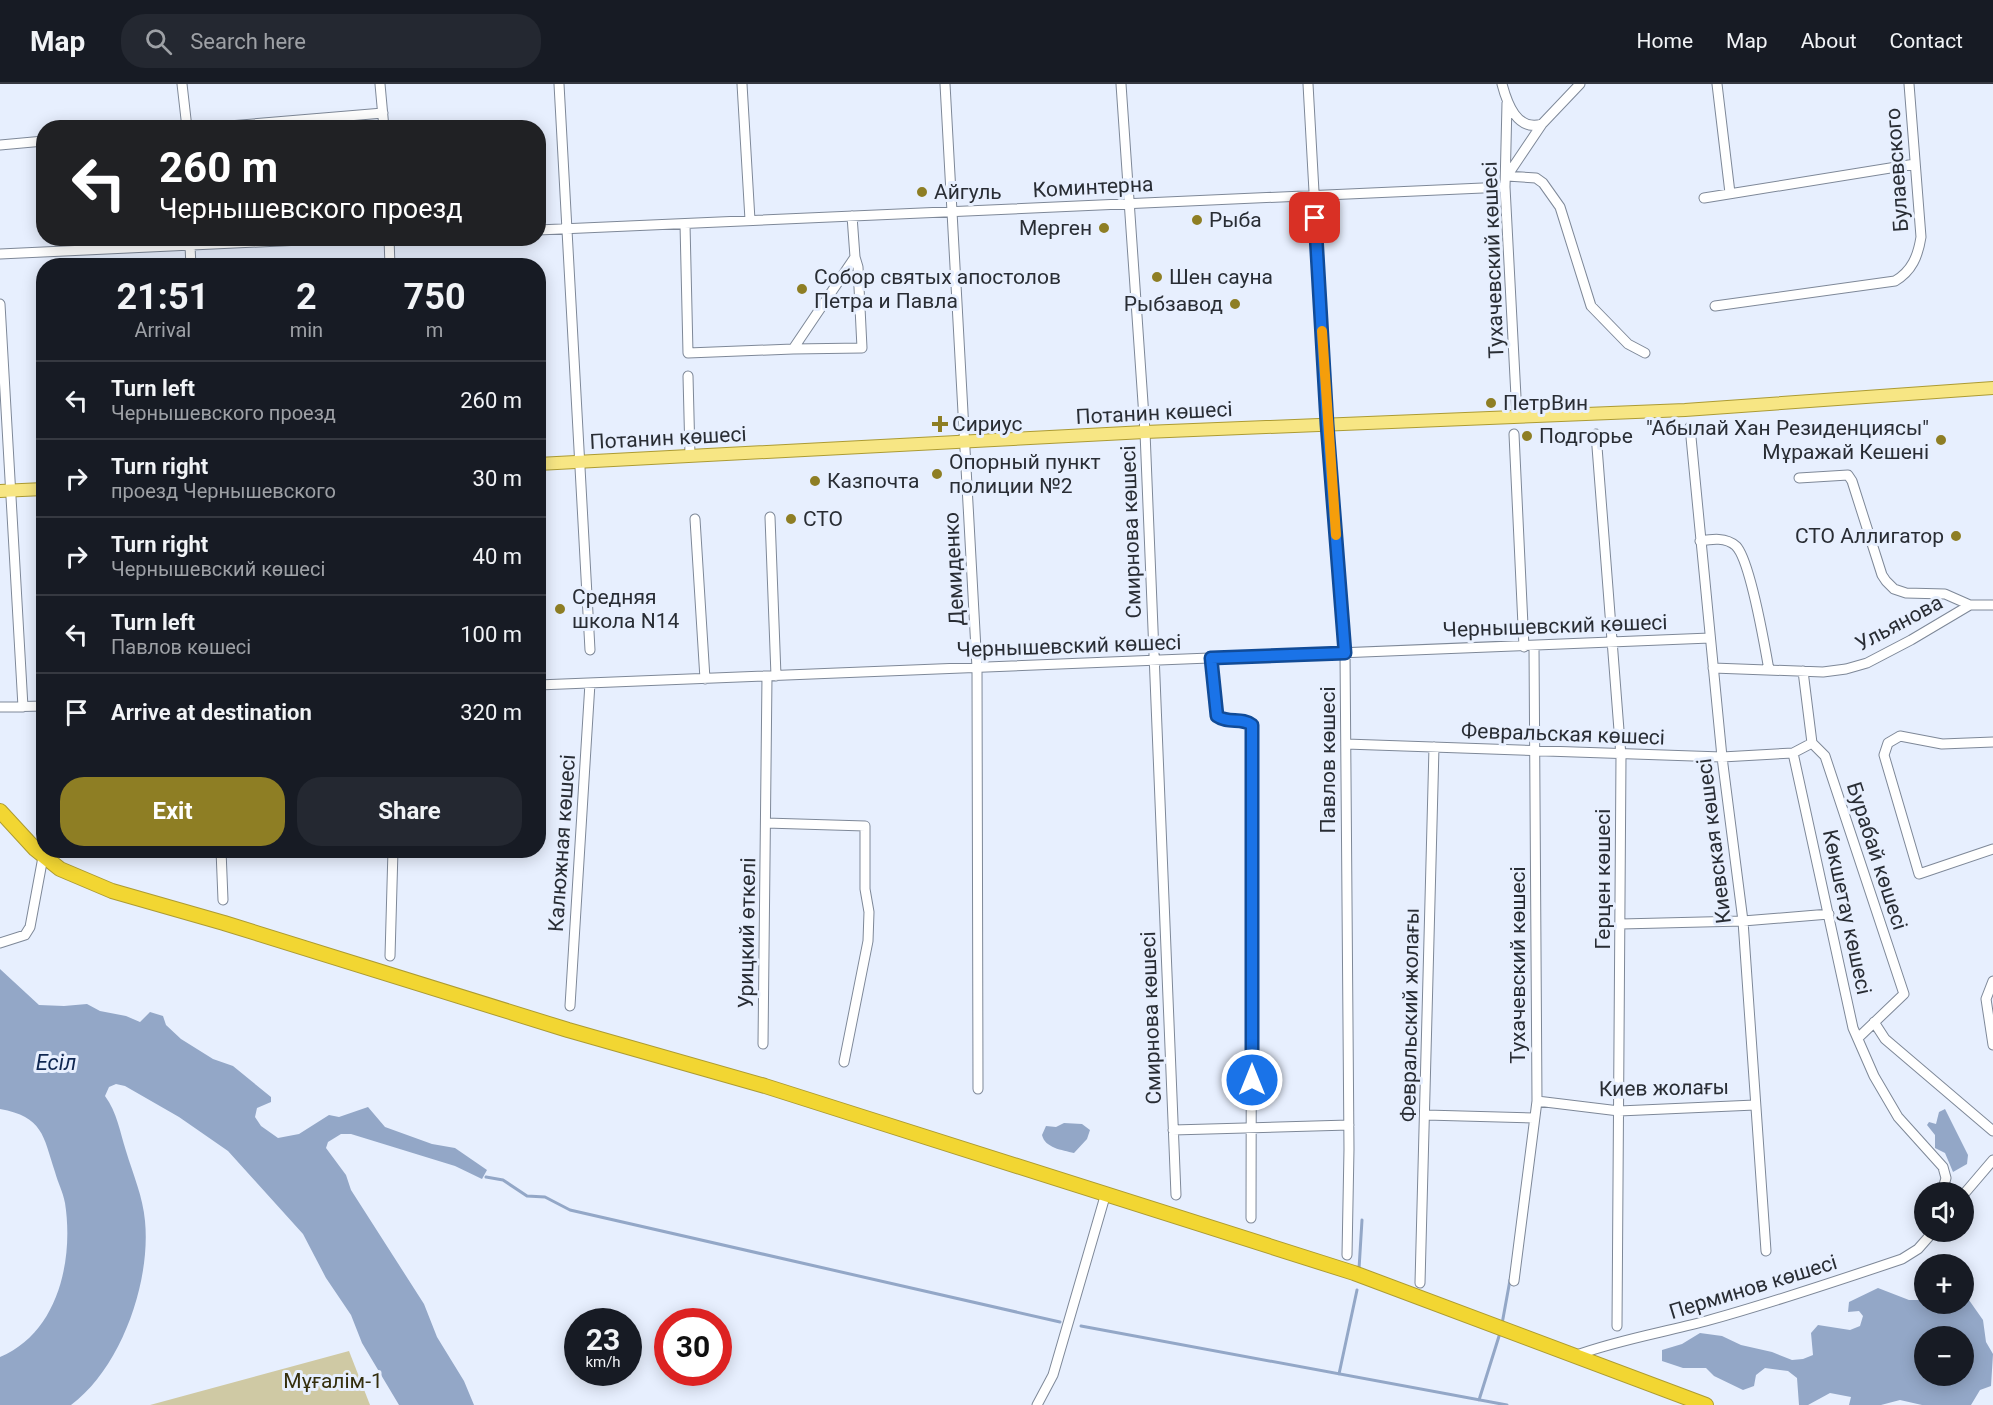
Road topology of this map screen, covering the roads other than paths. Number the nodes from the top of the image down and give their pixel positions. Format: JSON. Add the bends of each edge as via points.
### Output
{"nodes":[{"id":1,"x":182,"y":84,"type":"edge"},
{"id":2,"x":380,"y":84,"type":"edge"},
{"id":3,"x":559,"y":84,"type":"edge"},
{"id":4,"x":742,"y":84,"type":"edge"},
{"id":5,"x":945,"y":84,"type":"edge"},
{"id":6,"x":1121,"y":84,"type":"edge"},
{"id":7,"x":1308,"y":84,"type":"edge"},
{"id":8,"x":1502,"y":84,"type":"edge"},
{"id":9,"x":1580,"y":84,"type":"edge"},
{"id":10,"x":1717,"y":84,"type":"edge"},
{"id":11,"x":1909,"y":84,"type":"edge"},
{"id":12,"x":1507,"y":103,"type":"junction"},
{"id":13,"x":383,"y":113,"type":"junction"},
{"id":14,"x":186,"y":120,"type":"edge"},
{"id":15,"x":300,"y":120,"type":"edge"},
{"id":16,"x":383,"y":120,"type":"edge"},
{"id":17,"x":1542,"y":124,"type":"junction"},
{"id":18,"x":36,"y":142,"type":"edge"},
{"id":19,"x":0,"y":145,"type":"edge"},
{"id":20,"x":1915,"y":164,"type":"junction"},
{"id":21,"x":1507,"y":176,"type":"junction"},
{"id":22,"x":1505,"y":187,"type":"junction"},
{"id":23,"x":1730,"y":193,"type":"junction"},
{"id":24,"x":1314,"y":195,"type":"junction"},
{"id":25,"x":1704,"y":198,"type":"dead end"},
{"id":26,"x":1129,"y":203,"type":"junction"},
{"id":27,"x":952,"y":211,"type":"junction"},
{"id":28,"x":852,"y":216,"type":"junction"},
{"id":29,"x":750,"y":220,"type":"junction"},
{"id":30,"x":685,"y":224,"type":"junction"},
{"id":31,"x":567,"y":229,"type":"junction"},
{"id":32,"x":546,"y":230,"type":"edge"},
{"id":33,"x":142,"y":246,"type":"edge"},
{"id":34,"x":0,"y":254,"type":"edge"},
{"id":35,"x":855,"y":257,"type":"junction"},
{"id":36,"x":0,"y":304,"type":"edge"},
{"id":37,"x":1715,"y":306,"type":"dead end"},
{"id":38,"x":793,"y":349,"type":"junction"},
{"id":39,"x":1645,"y":353,"type":"dead end"},
{"id":40,"x":688,"y":376,"type":"dead end"},
{"id":41,"x":1993,"y":388,"type":"edge"},
{"id":42,"x":1517,"y":416,"type":"junction"},
{"id":43,"x":1327,"y":424,"type":"junction"},
{"id":44,"x":1690,"y":427,"type":"dead end"},
{"id":45,"x":1145,"y":432,"type":"junction"},
{"id":46,"x":1596,"y":434,"type":"dead end"},
{"id":47,"x":1514,"y":435,"type":"dead end"},
{"id":48,"x":965,"y":442,"type":"junction"},
{"id":49,"x":690,"y":456,"type":"junction"},
{"id":50,"x":580,"y":462,"type":"junction"},
{"id":51,"x":546,"y":464,"type":"edge"},
{"id":52,"x":1799,"y":478,"type":"dead end"},
{"id":53,"x":36,"y":489,"type":"edge"},
{"id":54,"x":6,"y":490,"type":"edge"},
{"id":55,"x":770,"y":517,"type":"dead end"},
{"id":56,"x":695,"y":519,"type":"dead end"},
{"id":57,"x":1700,"y":541,"type":"junction"},
{"id":58,"x":1970,"y":605,"type":"junction"},
{"id":59,"x":1993,"y":605,"type":"edge"},
{"id":60,"x":1710,"y":638,"type":"junction"},
{"id":61,"x":1613,"y":642,"type":"junction"},
{"id":62,"x":1529,"y":646,"type":"junction"},
{"id":63,"x":590,"y":650,"type":"dead end"},
{"id":64,"x":1345,"y":653,"type":"junction"},
{"id":65,"x":1211,"y":658,"type":"junction"},
{"id":66,"x":1155,"y":660,"type":"junction"},
{"id":67,"x":977,"y":668,"type":"junction"},
{"id":68,"x":1713,"y":668,"type":"junction"},
{"id":69,"x":1769,"y":670,"type":"junction"},
{"id":70,"x":1803,"y":671,"type":"junction"},
{"id":71,"x":772,"y":676,"type":"junction"},
{"id":72,"x":705,"y":679,"type":"junction"},
{"id":73,"x":590,"y":683,"type":"junction"},
{"id":74,"x":546,"y":685,"type":"edge"},
{"id":75,"x":36,"y":706,"type":"edge"},
{"id":76,"x":0,"y":707,"type":"edge"},
{"id":77,"x":23,"y":707,"type":"junction"},
{"id":78,"x":1993,"y":742,"type":"edge"},
{"id":79,"x":1812,"y":743,"type":"junction"},
{"id":80,"x":1346,"y":744,"type":"junction"},
{"id":81,"x":1434,"y":747,"type":"junction"},
{"id":82,"x":1534,"y":751,"type":"junction"},
{"id":83,"x":1793,"y":753,"type":"junction"},
{"id":84,"x":1621,"y":756,"type":"junction"},
{"id":85,"x":1722,"y":758,"type":"junction"},
{"id":86,"x":0,"y":811,"type":"edge"},
{"id":87,"x":766,"y":823,"type":"junction"},
{"id":88,"x":36,"y":848,"type":"edge"},
{"id":89,"x":1993,"y":849,"type":"edge"},
{"id":90,"x":44,"y":858,"type":"edge"},
{"id":91,"x":46,"y":858,"type":"edge"},
{"id":92,"x":221,"y":858,"type":"edge"},
{"id":93,"x":393,"y":858,"type":"edge"},
{"id":94,"x":223,"y":900,"type":"dead end"},
{"id":95,"x":1829,"y":914,"type":"junction"},
{"id":96,"x":1743,"y":921,"type":"junction"},
{"id":97,"x":1621,"y":924,"type":"junction"},
{"id":98,"x":0,"y":943,"type":"edge"},
{"id":99,"x":390,"y":956,"type":"dead end"},
{"id":100,"x":1993,"y":981,"type":"edge"},
{"id":101,"x":570,"y":1006,"type":"dead end"},
{"id":102,"x":1874,"y":1022,"type":"junction"},
{"id":103,"x":1858,"y":1038,"type":"junction"},
{"id":104,"x":763,"y":1044,"type":"dead end"},
{"id":105,"x":1993,"y":1045,"type":"edge"},
{"id":106,"x":844,"y":1062,"type":"dead end"},
{"id":107,"x":978,"y":1089,"type":"dead end"},
{"id":108,"x":1537,"y":1101,"type":"junction"},
{"id":109,"x":1755,"y":1105,"type":"junction"},
{"id":110,"x":1619,"y":1110,"type":"junction"},
{"id":111,"x":1426,"y":1115,"type":"junction"},
{"id":112,"x":1534,"y":1118,"type":"junction"},
{"id":113,"x":1349,"y":1125,"type":"junction"},
{"id":114,"x":1252,"y":1128,"type":"junction"},
{"id":115,"x":1173,"y":1130,"type":"junction"},
{"id":116,"x":1993,"y":1131,"type":"edge"},
{"id":117,"x":1993,"y":1160,"type":"edge"},
{"id":118,"x":1945,"y":1182,"type":"edge"},
{"id":119,"x":1974,"y":1182,"type":"edge"},
{"id":120,"x":1106,"y":1193,"type":"junction"},
{"id":121,"x":1176,"y":1195,"type":"dead end"},
{"id":122,"x":1251,"y":1218,"type":"dead end"},
{"id":123,"x":1924,"y":1242,"type":"edge"},
{"id":124,"x":1766,"y":1251,"type":"dead end"},
{"id":125,"x":1347,"y":1255,"type":"dead end"},
{"id":126,"x":1514,"y":1281,"type":"dead end"},
{"id":127,"x":1420,"y":1283,"type":"dead end"},
{"id":128,"x":1617,"y":1326,"type":"dead end"},
{"id":129,"x":1574,"y":1356,"type":"junction"},
{"id":130,"x":1037,"y":1405,"type":"edge"},
{"id":131,"x":1707,"y":1405,"type":"edge"}],
"edges":[{"from":1,"to":14,"type":"street"},
{"from":2,"to":13,"type":"street"},
{"from":3,"to":31,"type":"street"},
{"from":4,"to":29,"type":"street"},
{"from":5,"to":27,"type":"street","name":"Демиденко"},
{"from":6,"to":26,"type":"street","name":"Смирнова көшесі"},
{"from":7,"to":24,"type":"street","name":"Павлов көшесі"},
{"from":8,"to":12,"type":"street","name":"Тухачевский көшесі"},
{"from":9,"to":17,"type":"street"},
{"from":10,"to":23,"type":"street"},
{"from":11,"to":20,"type":"street","name":"Булаевского"},
{"from":12,"to":17,"type":"street","name":"Тухачевский көшесі","via":[[1523,123]]},
{"from":12,"to":21,"type":"street","name":"Тухачевский көшесі"},
{"from":13,"to":15,"type":"street"},
{"from":13,"to":16,"type":"street"},
{"from":17,"to":21,"type":"street"},
{"from":18,"to":19,"type":"street"},
{"from":20,"to":23,"type":"street"},
{"from":20,"to":37,"type":"street","name":"Булаевского","via":[[1919,249],[1906,273],[1895,281]]},
{"from":21,"to":22,"type":"street","name":"Тухачевский көшесі"},
{"from":21,"to":39,"type":"street","via":[[1536,178],[1543,183],[1560,207],[1592,306],[1628,344]]},
{"from":22,"to":24,"type":"street","name":"Коминтерна"},
{"from":22,"to":42,"type":"street","name":"Тухачевский көшесі"},
{"from":23,"to":25,"type":"street"},
{"from":24,"to":26,"type":"street","name":"Коминтерна"},
{"from":24,"to":43,"type":"street","name":"Павлов көшесі"},
{"from":26,"to":27,"type":"street","name":"Коминтерна"},
{"from":26,"to":45,"type":"street","name":"Смирнова көшесі"},
{"from":27,"to":28,"type":"street","name":"Коминтерна"},
{"from":27,"to":48,"type":"street","name":"Демиденко"},
{"from":28,"to":29,"type":"street","name":"Коминтерна"},
{"from":28,"to":35,"type":"street"},
{"from":29,"to":30,"type":"street","name":"Коминтерна"},
{"from":30,"to":31,"type":"street","name":"Коминтерна"},
{"from":30,"to":38,"type":"street","via":[[688,353]]},
{"from":31,"to":32,"type":"street","name":"Коминтерна"},
{"from":31,"to":50,"type":"street"},
{"from":33,"to":34,"type":"street"},
{"from":35,"to":38,"type":"street"},
{"from":35,"to":38,"type":"street","via":[[862,348]]},
{"from":36,"to":54,"type":"street"},
{"from":40,"to":49,"type":"street"},
{"from":41,"to":42,"type":"main road","name":"Потанин көшесі","via":[[1771,398],[1685,410]]},
{"from":42,"to":43,"type":"main road","name":"Потанин көшесі"},
{"from":43,"to":45,"type":"main road","name":"Потанин көшесі"},
{"from":43,"to":64,"type":"street","name":"Павлов көшесі"},
{"from":44,"to":57,"type":"street","name":"Киевская көшесі"},
{"from":45,"to":48,"type":"main road","name":"Потанин көшесі"},
{"from":45,"to":66,"type":"street","name":"Смирнова көшесі"},
{"from":46,"to":61,"type":"street","name":"Герцен көшесі"},
{"from":47,"to":62,"type":"street","name":"Тухачевский көшесі"},
{"from":48,"to":49,"type":"main road","name":"Потанин көшесі"},
{"from":48,"to":67,"type":"street","name":"Демиденко"},
{"from":49,"to":50,"type":"main road","name":"Потанин көшесі"},
{"from":50,"to":51,"type":"main road","name":"Потанин көшесі"},
{"from":50,"to":63,"type":"street"},
{"from":52,"to":58,"type":"street","via":[[1843,474],[1852,481],[1882,575],[1894,589],[1945,594]]},
{"from":53,"to":54,"type":"main road"},
{"from":54,"to":77,"type":"street"},
{"from":55,"to":71,"type":"street","name":"Урицкий өткелі"},
{"from":56,"to":72,"type":"street"},
{"from":57,"to":60,"type":"street","name":"Киевская көшесі"},
{"from":57,"to":69,"type":"street","via":[[1719,539],[1739,550],[1758,609]]},
{"from":58,"to":59,"type":"street","name":"Ульянова"},
{"from":58,"to":70,"type":"street","name":"Ульянова","via":[[1867,663],[1846,669]]},
{"from":60,"to":61,"type":"street","name":"Чернышевский көшесі"},
{"from":60,"to":68,"type":"street","name":"Киевская көшесі"},
{"from":61,"to":62,"type":"street","name":"Чернышевский көшесі"},
{"from":61,"to":84,"type":"street","name":"Герцен көшесі"},
{"from":62,"to":64,"type":"street","name":"Чернышевский көшесі"},
{"from":62,"to":82,"type":"street","name":"Тухачевский көшесі"},
{"from":64,"to":65,"type":"street","name":"Чернышевский көшесі"},
{"from":64,"to":80,"type":"street","name":"Павлов көшесі"},
{"from":65,"to":66,"type":"street","name":"Чернышевский көшесі"},
{"from":65,"to":114,"type":"street","via":[[1215,712],[1221,719],[1252,725]]},
{"from":66,"to":67,"type":"street","name":"Чернышевский көшесі"},
{"from":66,"to":115,"type":"street","name":"Смирнова көшесі"},
{"from":67,"to":71,"type":"street","name":"Чернышевский көшесі"},
{"from":67,"to":107,"type":"street","name":"Демиденко"},
{"from":68,"to":69,"type":"street","name":"Ульянова"},
{"from":68,"to":85,"type":"street","name":"Киевская көшесі"},
{"from":69,"to":70,"type":"street","name":"Ульянова"},
{"from":70,"to":79,"type":"street","name":"Бурабай көшесі"},
{"from":71,"to":72,"type":"street","name":"Чернышевский көшесі"},
{"from":71,"to":87,"type":"street","name":"Урицкий өткелі"},
{"from":72,"to":73,"type":"street","name":"Чернышевский көшесі"},
{"from":73,"to":74,"type":"street","name":"Чернышевский көшесі"},
{"from":73,"to":101,"type":"street","name":"Калюжная көшесі"},
{"from":75,"to":77,"type":"street"},
{"from":76,"to":77,"type":"street"},
{"from":78,"to":89,"type":"street","via":[[1942,744],[1900,736],[1888,742],[1884,755],[1919,874]]},
{"from":79,"to":83,"type":"street","name":"Февральская көшесі"},
{"from":79,"to":102,"type":"street","name":"Бурабай көшесі","via":[[1825,756],[1904,994]]},
{"from":80,"to":81,"type":"street","name":"Февральская көшесі"},
{"from":80,"to":113,"type":"street","name":"Павлов көшесі"},
{"from":81,"to":82,"type":"street","name":"Февральская көшесі"},
{"from":81,"to":111,"type":"street","name":"Февральский жолағы"},
{"from":82,"to":84,"type":"street","name":"Февральская көшесі"},
{"from":82,"to":108,"type":"street","name":"Тухачевский көшесі"},
{"from":83,"to":85,"type":"street","name":"Февральская көшесі"},
{"from":83,"to":95,"type":"street","name":"Көкшетау көшесі"},
{"from":84,"to":85,"type":"street","name":"Февральская көшесі"},
{"from":84,"to":97,"type":"street","name":"Герцен көшесі"},
{"from":85,"to":96,"type":"street","name":"Киевская көшесі"},
{"from":86,"to":88,"type":"highway"},
{"from":87,"to":104,"type":"street","name":"Урицкий өткелі"},
{"from":87,"to":106,"type":"street","via":[[865,826],[868,941]]},
{"from":90,"to":98,"type":"street","via":[[30,927],[25,935]]},
{"from":91,"to":120,"type":"highway","via":[[60,869],[112,891],[765,1086]]},
{"from":92,"to":94,"type":"street"},
{"from":93,"to":99,"type":"street"},
{"from":95,"to":96,"type":"street"},
{"from":95,"to":103,"type":"street","name":"Көкшетау көшесі"},
{"from":96,"to":97,"type":"street"},
{"from":96,"to":109,"type":"street","name":"Киевская көшесі"},
{"from":97,"to":110,"type":"street","name":"Герцен көшесі"},
{"from":100,"to":105,"type":"street","via":[[1986,999]]},
{"from":102,"to":103,"type":"street","name":"Бурабай көшесі"},
{"from":102,"to":116,"type":"street","via":[[1885,1039]]},
{"from":103,"to":118,"type":"street","name":"Көкшетау көшесі","via":[[1898,1117],[1943,1167]]},
{"from":108,"to":110,"type":"street","name":"Киев жолағы"},
{"from":108,"to":112,"type":"street","name":"Тухачевский көшесі"},
{"from":109,"to":110,"type":"street","name":"Киев жолағы"},
{"from":109,"to":124,"type":"street","name":"Киевская көшесі"},
{"from":110,"to":128,"type":"street","name":"Герцен көшесі"},
{"from":111,"to":112,"type":"street"},
{"from":111,"to":127,"type":"street","name":"Февральский жолағы"},
{"from":112,"to":126,"type":"street","name":"Тухачевский көшесі"},
{"from":113,"to":114,"type":"street"},
{"from":113,"to":125,"type":"street","name":"Павлов көшесі"},
{"from":114,"to":115,"type":"street"},
{"from":114,"to":122,"type":"street"},
{"from":115,"to":121,"type":"street","name":"Смирнова көшесі"},
{"from":117,"to":119,"type":"street"},
{"from":120,"to":129,"type":"highway","via":[[1358,1274]]},
{"from":120,"to":130,"type":"street","via":[[1053,1375]]},
{"from":123,"to":129,"type":"street","name":"Перминов көшесі","via":[[1892,1263],[1779,1301],[1660,1334],[1612,1342]]},
{"from":129,"to":131,"type":"highway"}]}
